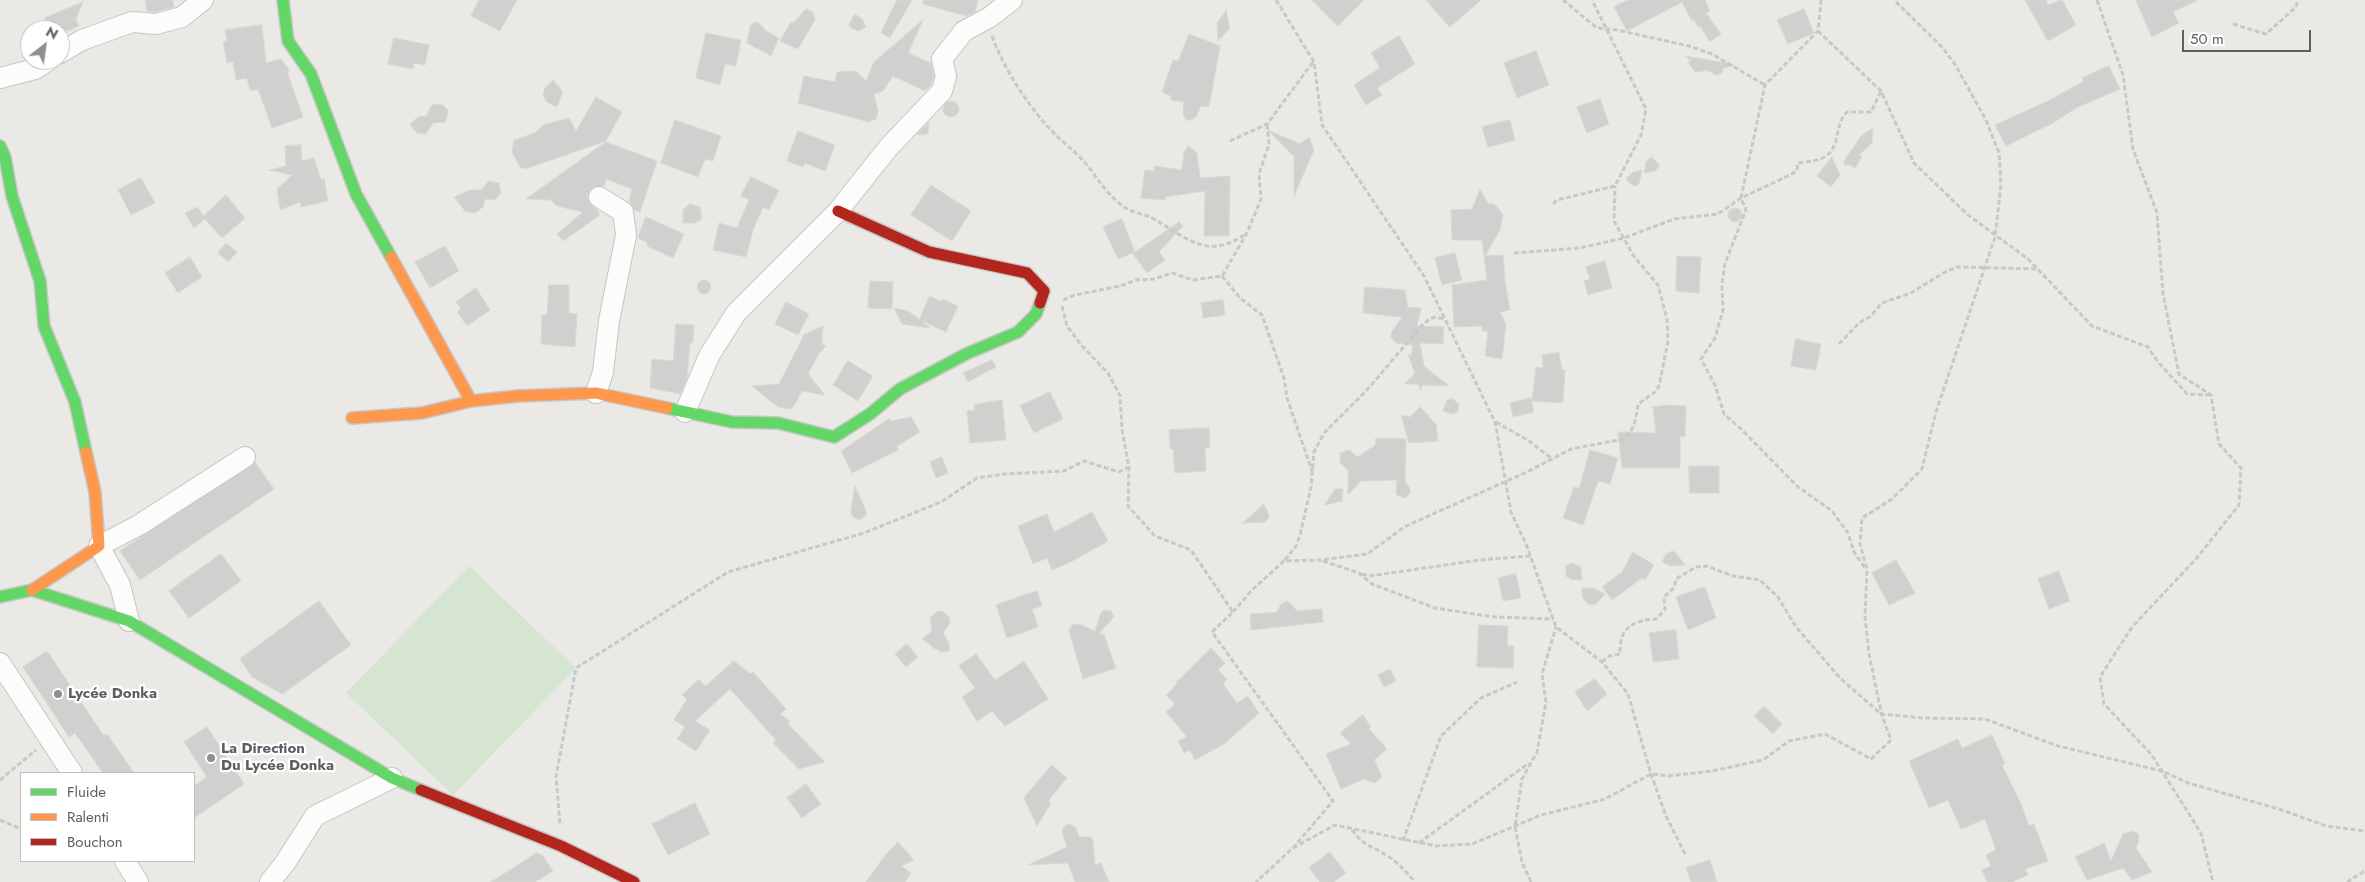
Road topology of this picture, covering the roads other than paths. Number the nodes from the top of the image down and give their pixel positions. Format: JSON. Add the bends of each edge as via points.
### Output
{"nodes":[{"id":1,"x":203,"y":0,"type":"edge"},
{"id":2,"x":284,"y":0,"type":"edge"},
{"id":3,"x":1012,"y":0,"type":"edge"},
{"id":4,"x":70,"y":47,"type":"edge"},
{"id":5,"x":31,"y":70,"type":"edge"},
{"id":6,"x":0,"y":78,"type":"edge"},
{"id":7,"x":0,"y":146,"type":"edge"},
{"id":8,"x":599,"y":197,"type":"dead end"},
{"id":9,"x":838,"y":211,"type":"junction"},
{"id":10,"x":596,"y":393,"type":"junction"},
{"id":11,"x":471,"y":401,"type":"junction"},
{"id":12,"x":685,"y":412,"type":"junction"},
{"id":13,"x":352,"y":418,"type":"dead end"},
{"id":14,"x":245,"y":457,"type":"dead end"},
{"id":15,"x":99,"y":546,"type":"junction"},
{"id":16,"x":32,"y":590,"type":"junction"},
{"id":17,"x":0,"y":597,"type":"edge"},
{"id":18,"x":129,"y":620,"type":"junction"},
{"id":19,"x":0,"y":663,"type":"edge"},
{"id":20,"x":71,"y":772,"type":"edge"},
{"id":21,"x":392,"y":778,"type":"junction"},
{"id":22,"x":126,"y":862,"type":"edge"},
{"id":23,"x":138,"y":882,"type":"edge"},
{"id":24,"x":270,"y":882,"type":"edge"},
{"id":25,"x":634,"y":882,"type":"edge"}],
"edges":[{"from":1,"to":4,"type":"street","via":[[182,17],[156,24],[132,22]]},
{"from":2,"to":11,"type":"street","via":[[288,41],[310,74],[356,194]]},
{"from":3,"to":9,"type":"street","via":[[964,30],[942,59],[946,76],[942,91],[905,129]]},
{"from":5,"to":6,"type":"street"},
{"from":7,"to":15,"type":"street","via":[[12,196],[40,281],[44,326],[75,402],[95,492]]},
{"from":8,"to":10,"type":"street","via":[[623,212],[626,235],[609,321],[603,372]]},
{"from":9,"to":12,"type":"street","via":[[736,313],[709,356]]},
{"from":9,"to":12,"type":"street","via":[[929,252],[1027,273],[1044,291],[1036,314],[1018,332],[966,354],[900,389],[870,414],[834,437],[778,422],[732,422]]},
{"from":10,"to":11,"type":"street"},
{"from":10,"to":12,"type":"street"},
{"from":11,"to":13,"type":"street","via":[[422,412]]},
{"from":14,"to":15,"type":"street"},
{"from":15,"to":16,"type":"street"},
{"from":15,"to":18,"type":"street","via":[[120,585]]},
{"from":16,"to":17,"type":"street"},
{"from":16,"to":18,"type":"street"},
{"from":18,"to":21,"type":"street"},
{"from":19,"to":20,"type":"street"},
{"from":21,"to":24,"type":"street","via":[[315,816]]},
{"from":21,"to":25,"type":"street","via":[[561,846]]},
{"from":22,"to":23,"type":"street"}]}
